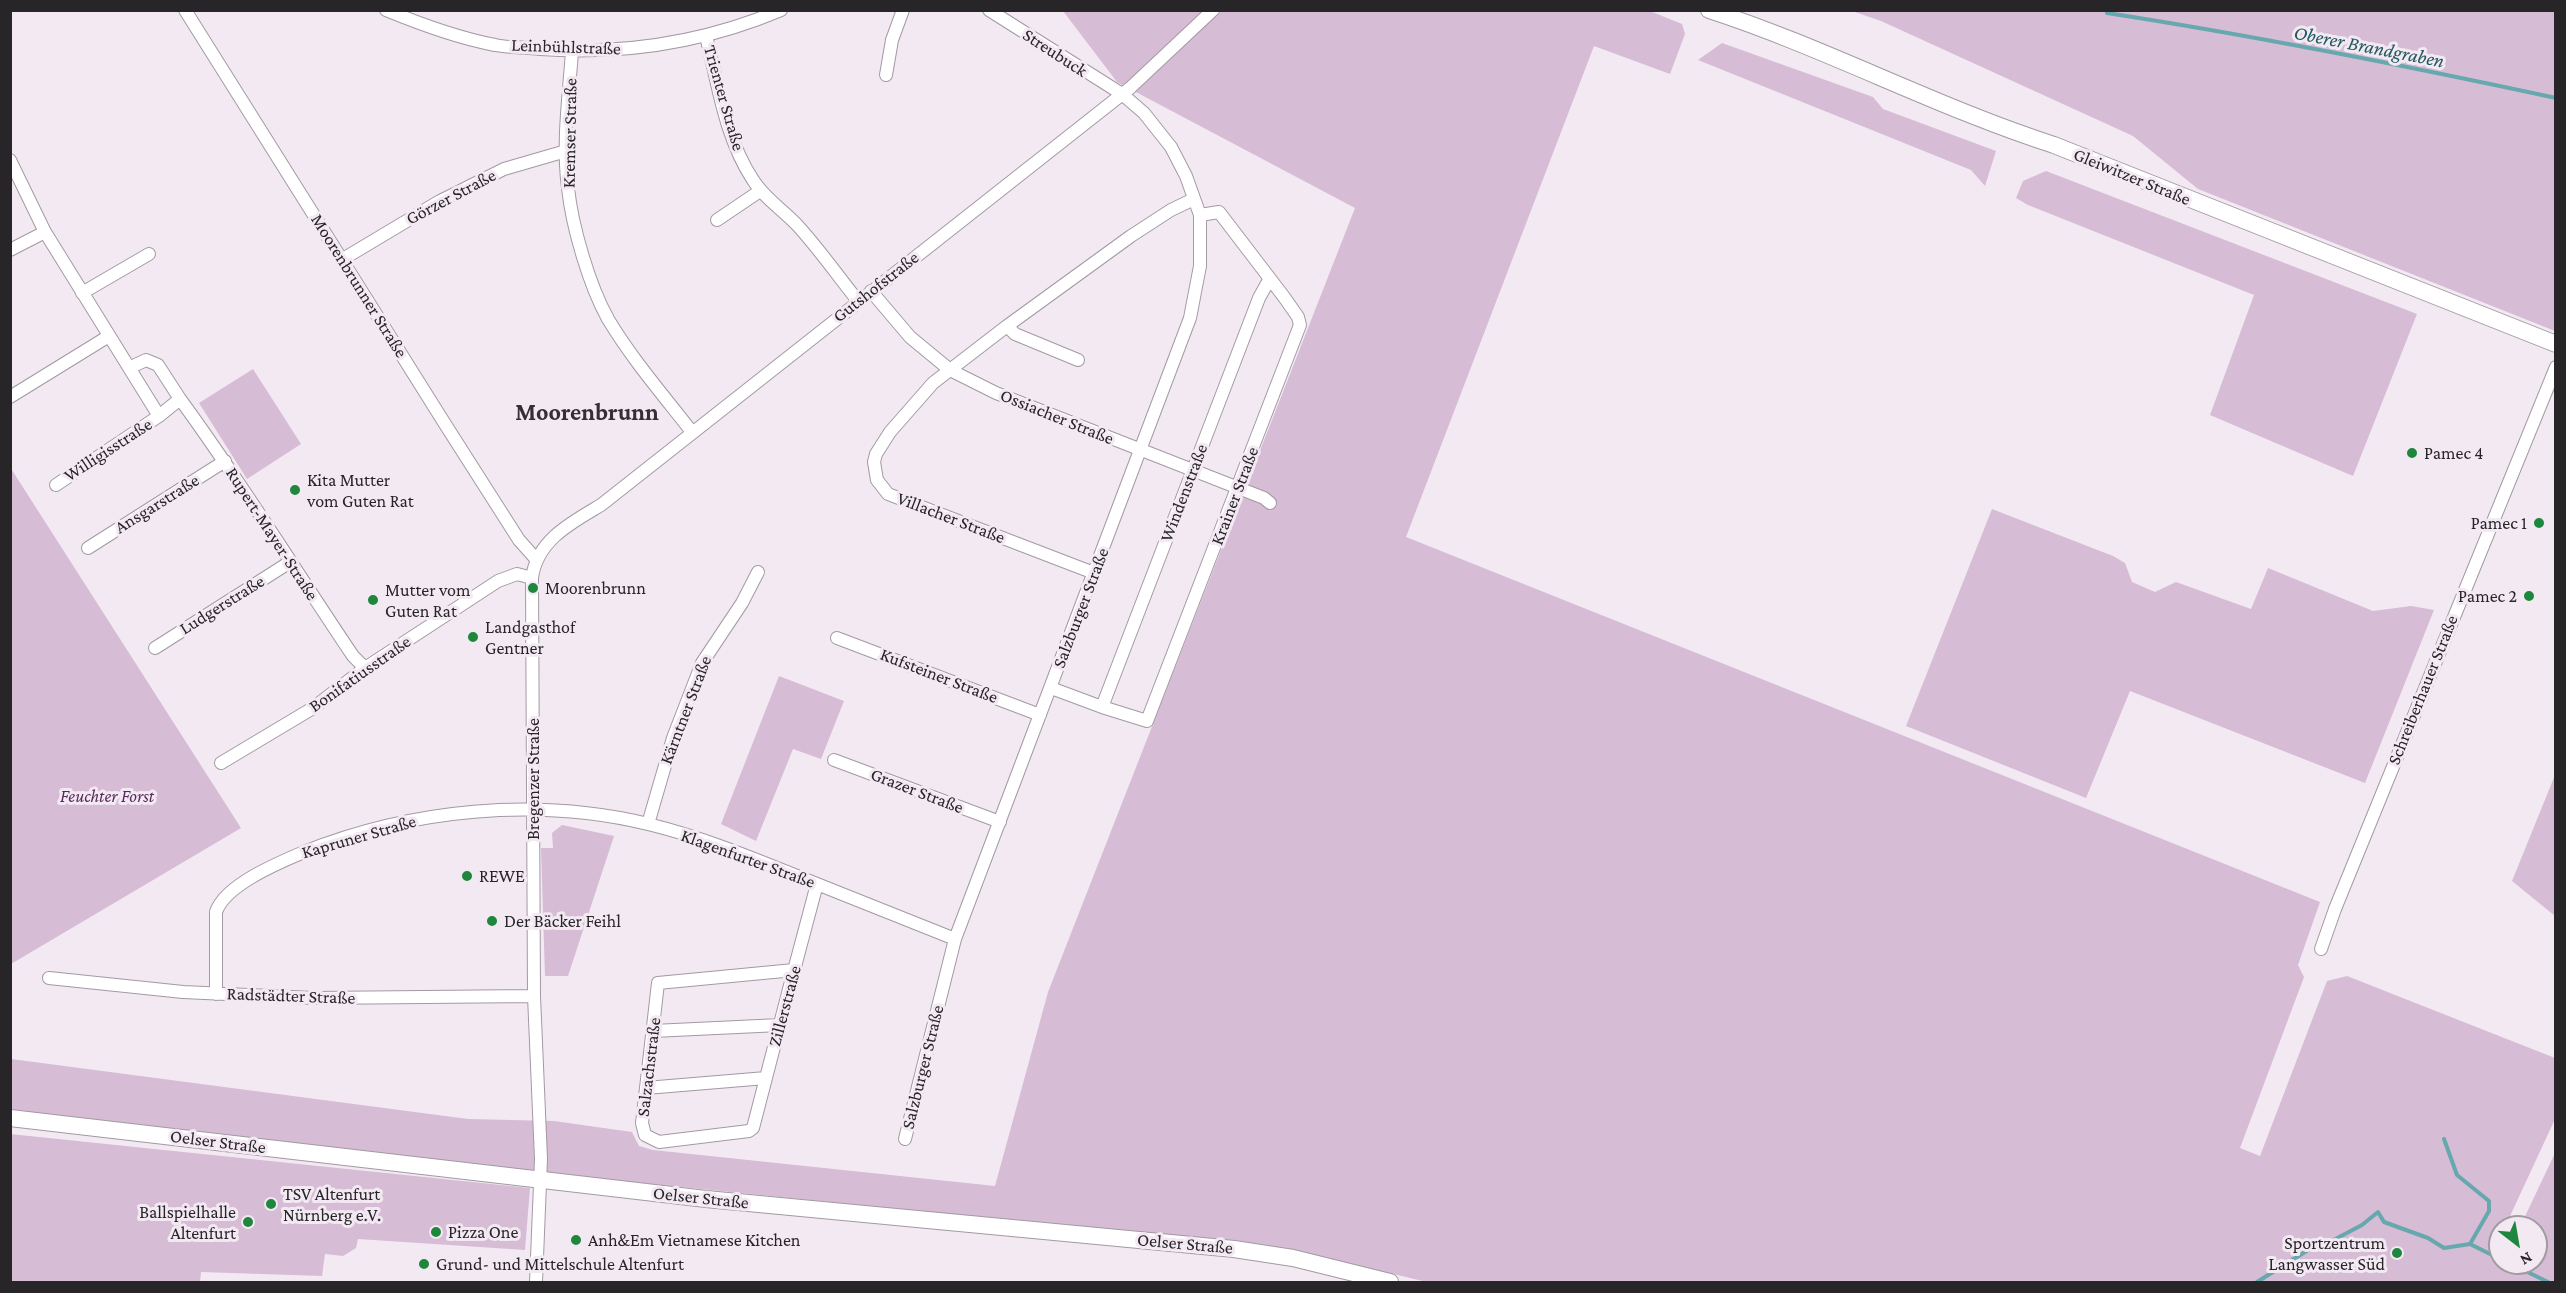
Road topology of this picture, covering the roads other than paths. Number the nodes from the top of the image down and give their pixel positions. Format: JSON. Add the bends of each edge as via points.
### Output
{"nodes":[{"id":1,"x":185,"y":10,"type":"edge"},
{"id":2,"x":386,"y":10,"type":"edge"},
{"id":3,"x":781,"y":10,"type":"edge"},
{"id":4,"x":903,"y":10,"type":"edge"},
{"id":5,"x":989,"y":10,"type":"edge"},
{"id":6,"x":1213,"y":10,"type":"edge"},
{"id":7,"x":1709,"y":10,"type":"edge"},
{"id":8,"x":706,"y":36,"type":"junction"},
{"id":9,"x":572,"y":51,"type":"junction"},
{"id":10,"x":886,"y":75,"type":"dead end"},
{"id":11,"x":1122,"y":94,"type":"junction"},
{"id":12,"x":566,"y":151,"type":"junction"},
{"id":13,"x":10,"y":160,"type":"edge"},
{"id":14,"x":760,"y":191,"type":"junction"},
{"id":15,"x":1194,"y":199,"type":"junction"},
{"id":16,"x":1200,"y":215,"type":"junction"},
{"id":17,"x":717,"y":220,"type":"dead end"},
{"id":18,"x":45,"y":232,"type":"junction"},
{"id":19,"x":10,"y":250,"type":"edge"},
{"id":20,"x":149,"y":254,"type":"dead end"},
{"id":21,"x":343,"y":260,"type":"junction"},
{"id":22,"x":1269,"y":280,"type":"junction"},
{"id":23,"x":871,"y":291,"type":"junction"},
{"id":24,"x":82,"y":293,"type":"junction"},
{"id":25,"x":858,"y":301,"type":"junction"},
{"id":26,"x":1007,"y":326,"type":"junction"},
{"id":27,"x":109,"y":336,"type":"junction"},
{"id":28,"x":2556,"y":344,"type":"edge"},
{"id":29,"x":1078,"y":360,"type":"dead end"},
{"id":30,"x":131,"y":367,"type":"junction"},
{"id":31,"x":2556,"y":367,"type":"edge"},
{"id":32,"x":950,"y":370,"type":"junction"},
{"id":33,"x":10,"y":397,"type":"edge"},
{"id":34,"x":180,"y":399,"type":"junction"},
{"id":35,"x":159,"y":416,"type":"junction"},
{"id":36,"x":692,"y":432,"type":"junction"},
{"id":37,"x":1141,"y":451,"type":"junction"},
{"id":38,"x":225,"y":461,"type":"junction"},
{"id":39,"x":1192,"y":469,"type":"junction"},
{"id":40,"x":56,"y":485,"type":"dead end"},
{"id":41,"x":1239,"y":487,"type":"junction"},
{"id":42,"x":1269,"y":503,"type":"dead end"},
{"id":43,"x":88,"y":548,"type":"dead end"},
{"id":44,"x":536,"y":559,"type":"junction"},
{"id":45,"x":290,"y":562,"type":"junction"},
{"id":46,"x":758,"y":572,"type":"dead end"},
{"id":47,"x":1094,"y":573,"type":"junction"},
{"id":48,"x":532,"y":578,"type":"junction"},
{"id":49,"x":837,"y":638,"type":"dead end"},
{"id":50,"x":155,"y":648,"type":"dead end"},
{"id":51,"x":365,"y":668,"type":"junction"},
{"id":52,"x":1051,"y":688,"type":"junction"},
{"id":53,"x":1102,"y":707,"type":"junction"},
{"id":54,"x":1040,"y":715,"type":"junction"},
{"id":55,"x":834,"y":760,"type":"dead end"},
{"id":56,"x":220,"y":763,"type":"dead end"},
{"id":57,"x":533,"y":810,"type":"junction"},
{"id":58,"x":1000,"y":822,"type":"junction"},
{"id":59,"x":648,"y":824,"type":"junction"},
{"id":60,"x":817,"y":884,"type":"junction"},
{"id":61,"x":955,"y":939,"type":"junction"},
{"id":62,"x":2321,"y":949,"type":"dead end"},
{"id":63,"x":794,"y":970,"type":"junction"},
{"id":64,"x":49,"y":978,"type":"dead end"},
{"id":65,"x":216,"y":994,"type":"junction"},
{"id":66,"x":534,"y":996,"type":"junction"},
{"id":67,"x":780,"y":1025,"type":"junction"},
{"id":68,"x":653,"y":1031,"type":"junction"},
{"id":69,"x":766,"y":1078,"type":"junction"},
{"id":70,"x":646,"y":1088,"type":"junction"},
{"id":71,"x":10,"y":1118,"type":"edge"},
{"id":72,"x":905,"y":1139,"type":"dead end"},
{"id":73,"x":659,"y":1142,"type":"joint"},
{"id":74,"x":541,"y":1180,"type":"junction"},
{"id":75,"x":536,"y":1282,"type":"edge"},
{"id":76,"x":1390,"y":1282,"type":"edge"}],
"edges":[{"from":1,"to":21,"type":"street","name":"Moorenbrunner Straße"},
{"from":2,"to":9,"type":"street","name":"Leinbühlstraße","via":[[495,45]]},
{"from":3,"to":8,"type":"street","name":"Leinbühlstraße"},
{"from":4,"to":10,"type":"street","via":[[892,40]]},
{"from":5,"to":11,"type":"street","name":"Streubuck"},
{"from":6,"to":11,"type":"street","name":"Gutshofstraße"},
{"from":7,"to":28,"type":"main road","name":"Gleiwitzer Straße"},
{"from":8,"to":9,"type":"street","name":"Leinbühlstraße","via":[[636,49]]},
{"from":8,"to":14,"type":"street","name":"Trienter Straße","via":[[725,116],[737,150]]},
{"from":9,"to":12,"type":"street","name":"Kremser Straße"},
{"from":11,"to":15,"type":"street","name":"Salzburger Straße","via":[[1163,135],[1178,159]]},
{"from":11,"to":23,"type":"street","name":"Gutshofstraße"},
{"from":12,"to":21,"type":"street","name":"Görzer Straße","via":[[504,169],[440,201]]},
{"from":12,"to":36,"type":"street","name":"Kremser Straße","via":[[575,226],[596,293],[631,355]]},
{"from":13,"to":18,"type":"street"},
{"from":14,"to":17,"type":"street"},
{"from":14,"to":25,"type":"street","name":"Trienter Straße","via":[[797,225]]},
{"from":15,"to":16,"type":"street","name":"Salzburger Straße"},
{"from":15,"to":26,"type":"street","name":"Villacher Straße","via":[[1131,236]]},
{"from":16,"to":22,"type":"street","name":"Krainer Straße","via":[[1219,212]]},
{"from":16,"to":37,"type":"street","name":"Salzburger Straße","via":[[1200,266],[1191,318]]},
{"from":18,"to":19,"type":"street"},
{"from":18,"to":24,"type":"street"},
{"from":20,"to":24,"type":"street"},
{"from":21,"to":44,"type":"street","name":"Moorenbrunner Straße","via":[[519,540]]},
{"from":22,"to":39,"type":"street","name":"Windenstraße"},
{"from":22,"to":41,"type":"street","name":"Krainer Straße","via":[[1300,325]]},
{"from":23,"to":25,"type":"street","name":"Gutshofstraße"},
{"from":23,"to":32,"type":"street","name":"Ossiacher Straße","via":[[910,337]]},
{"from":24,"to":27,"type":"street"},
{"from":25,"to":36,"type":"street","name":"Gutshofstraße"},
{"from":26,"to":29,"type":"street","via":[[1015,334]]},
{"from":26,"to":32,"type":"street","name":"Villacher Straße"},
{"from":27,"to":30,"type":"street"},
{"from":27,"to":33,"type":"street"},
{"from":30,"to":34,"type":"street","name":"Rupert-Mayer-Straße","via":[[146,360],[158,365]]},
{"from":30,"to":35,"type":"street"},
{"from":31,"to":62,"type":"street","name":"Schreiberhauer Straße"},
{"from":32,"to":37,"type":"street","name":"Ossiacher Straße","via":[[996,393]]},
{"from":32,"to":47,"type":"street","name":"Villacher Straße","via":[[933,383],[880,445],[874,462],[882,489]]},
{"from":34,"to":35,"type":"street"},
{"from":34,"to":38,"type":"street","name":"Rupert-Mayer-Straße"},
{"from":35,"to":40,"type":"street","name":"Willigisstraße"},
{"from":36,"to":44,"type":"street","name":"Gutshofstraße","via":[[549,542]]},
{"from":37,"to":39,"type":"street","name":"Ossiacher Straße"},
{"from":37,"to":47,"type":"street","name":"Salzburger Straße"},
{"from":38,"to":43,"type":"street","name":"Ansgarstraße"},
{"from":38,"to":45,"type":"street","name":"Rupert-Mayer-Straße"},
{"from":39,"to":41,"type":"street","name":"Ossiacher Straße"},
{"from":39,"to":53,"type":"street","name":"Windenstraße"},
{"from":41,"to":42,"type":"street","name":"Ossiacher Straße"},
{"from":41,"to":53,"type":"street","name":"Krainer Straße","via":[[1147,721]]},
{"from":44,"to":48,"type":"street","name":"Bregenzer Straße"},
{"from":45,"to":50,"type":"street","name":"Ludgerstraße"},
{"from":45,"to":51,"type":"street","name":"Rupert-Mayer-Straße"},
{"from":46,"to":59,"type":"street","name":"Kärntner Straße","via":[[702,663],[673,738]]},
{"from":47,"to":52,"type":"street","name":"Salzburger Straße"},
{"from":48,"to":51,"type":"street","name":"Bonifatiusstraße","via":[[517,574],[505,577]]},
{"from":48,"to":57,"type":"street","name":"Bregenzer Straße"},
{"from":49,"to":54,"type":"street","name":"Kufsteiner Straße"},
{"from":51,"to":56,"type":"street","name":"Bonifatiusstraße","via":[[313,708]]},
{"from":52,"to":53,"type":"street","name":"Krainer Straße"},
{"from":52,"to":54,"type":"street","name":"Salzburger Straße"},
{"from":54,"to":58,"type":"street","name":"Salzburger Straße"},
{"from":55,"to":58,"type":"street","name":"Grazer Straße"},
{"from":57,"to":59,"type":"street","name":"Klagenfurter Straße","via":[[569,811]]},
{"from":57,"to":65,"type":"street","name":"Kapruner Straße","via":[[429,817],[385,827],[312,849],[239,885],[219,902],[216,912]]},
{"from":57,"to":66,"type":"street","name":"Bregenzer Straße"},
{"from":58,"to":61,"type":"street","name":"Salzburger Straße"},
{"from":59,"to":60,"type":"street","name":"Klagenfurter Straße","via":[[711,843]]},
{"from":60,"to":61,"type":"street","name":"Klagenfurter Straße"},
{"from":60,"to":63,"type":"street","name":"Zillerstraße"},
{"from":61,"to":72,"type":"street","name":"Salzburger Straße"},
{"from":63,"to":67,"type":"street","name":"Zillerstraße"},
{"from":63,"to":68,"type":"street","name":"Salzachstraße","via":[[658,982]]},
{"from":64,"to":65,"type":"street","name":"Radstädter Straße"},
{"from":65,"to":66,"type":"street","name":"Radstädter Straße","via":[[373,999]]},
{"from":66,"to":74,"type":"street","name":"Bregenzer Straße"},
{"from":67,"to":68,"type":"street"},
{"from":67,"to":69,"type":"street","name":"Zillerstraße"},
{"from":68,"to":70,"type":"street","name":"Salzachstraße"},
{"from":69,"to":70,"type":"street"},
{"from":69,"to":73,"type":"street","name":"Zillerstraße","via":[[749,1131]]},
{"from":70,"to":73,"type":"street","name":"Salzachstraße","via":[[642,1128],[645,1135]]},
{"from":71,"to":74,"type":"main road","name":"Oelser Straße"},
{"from":74,"to":75,"type":"street","name":"Bregenzer Straße"},
{"from":74,"to":76,"type":"main road","name":"Oelser Straße","via":[[1255,1251]]}]}
